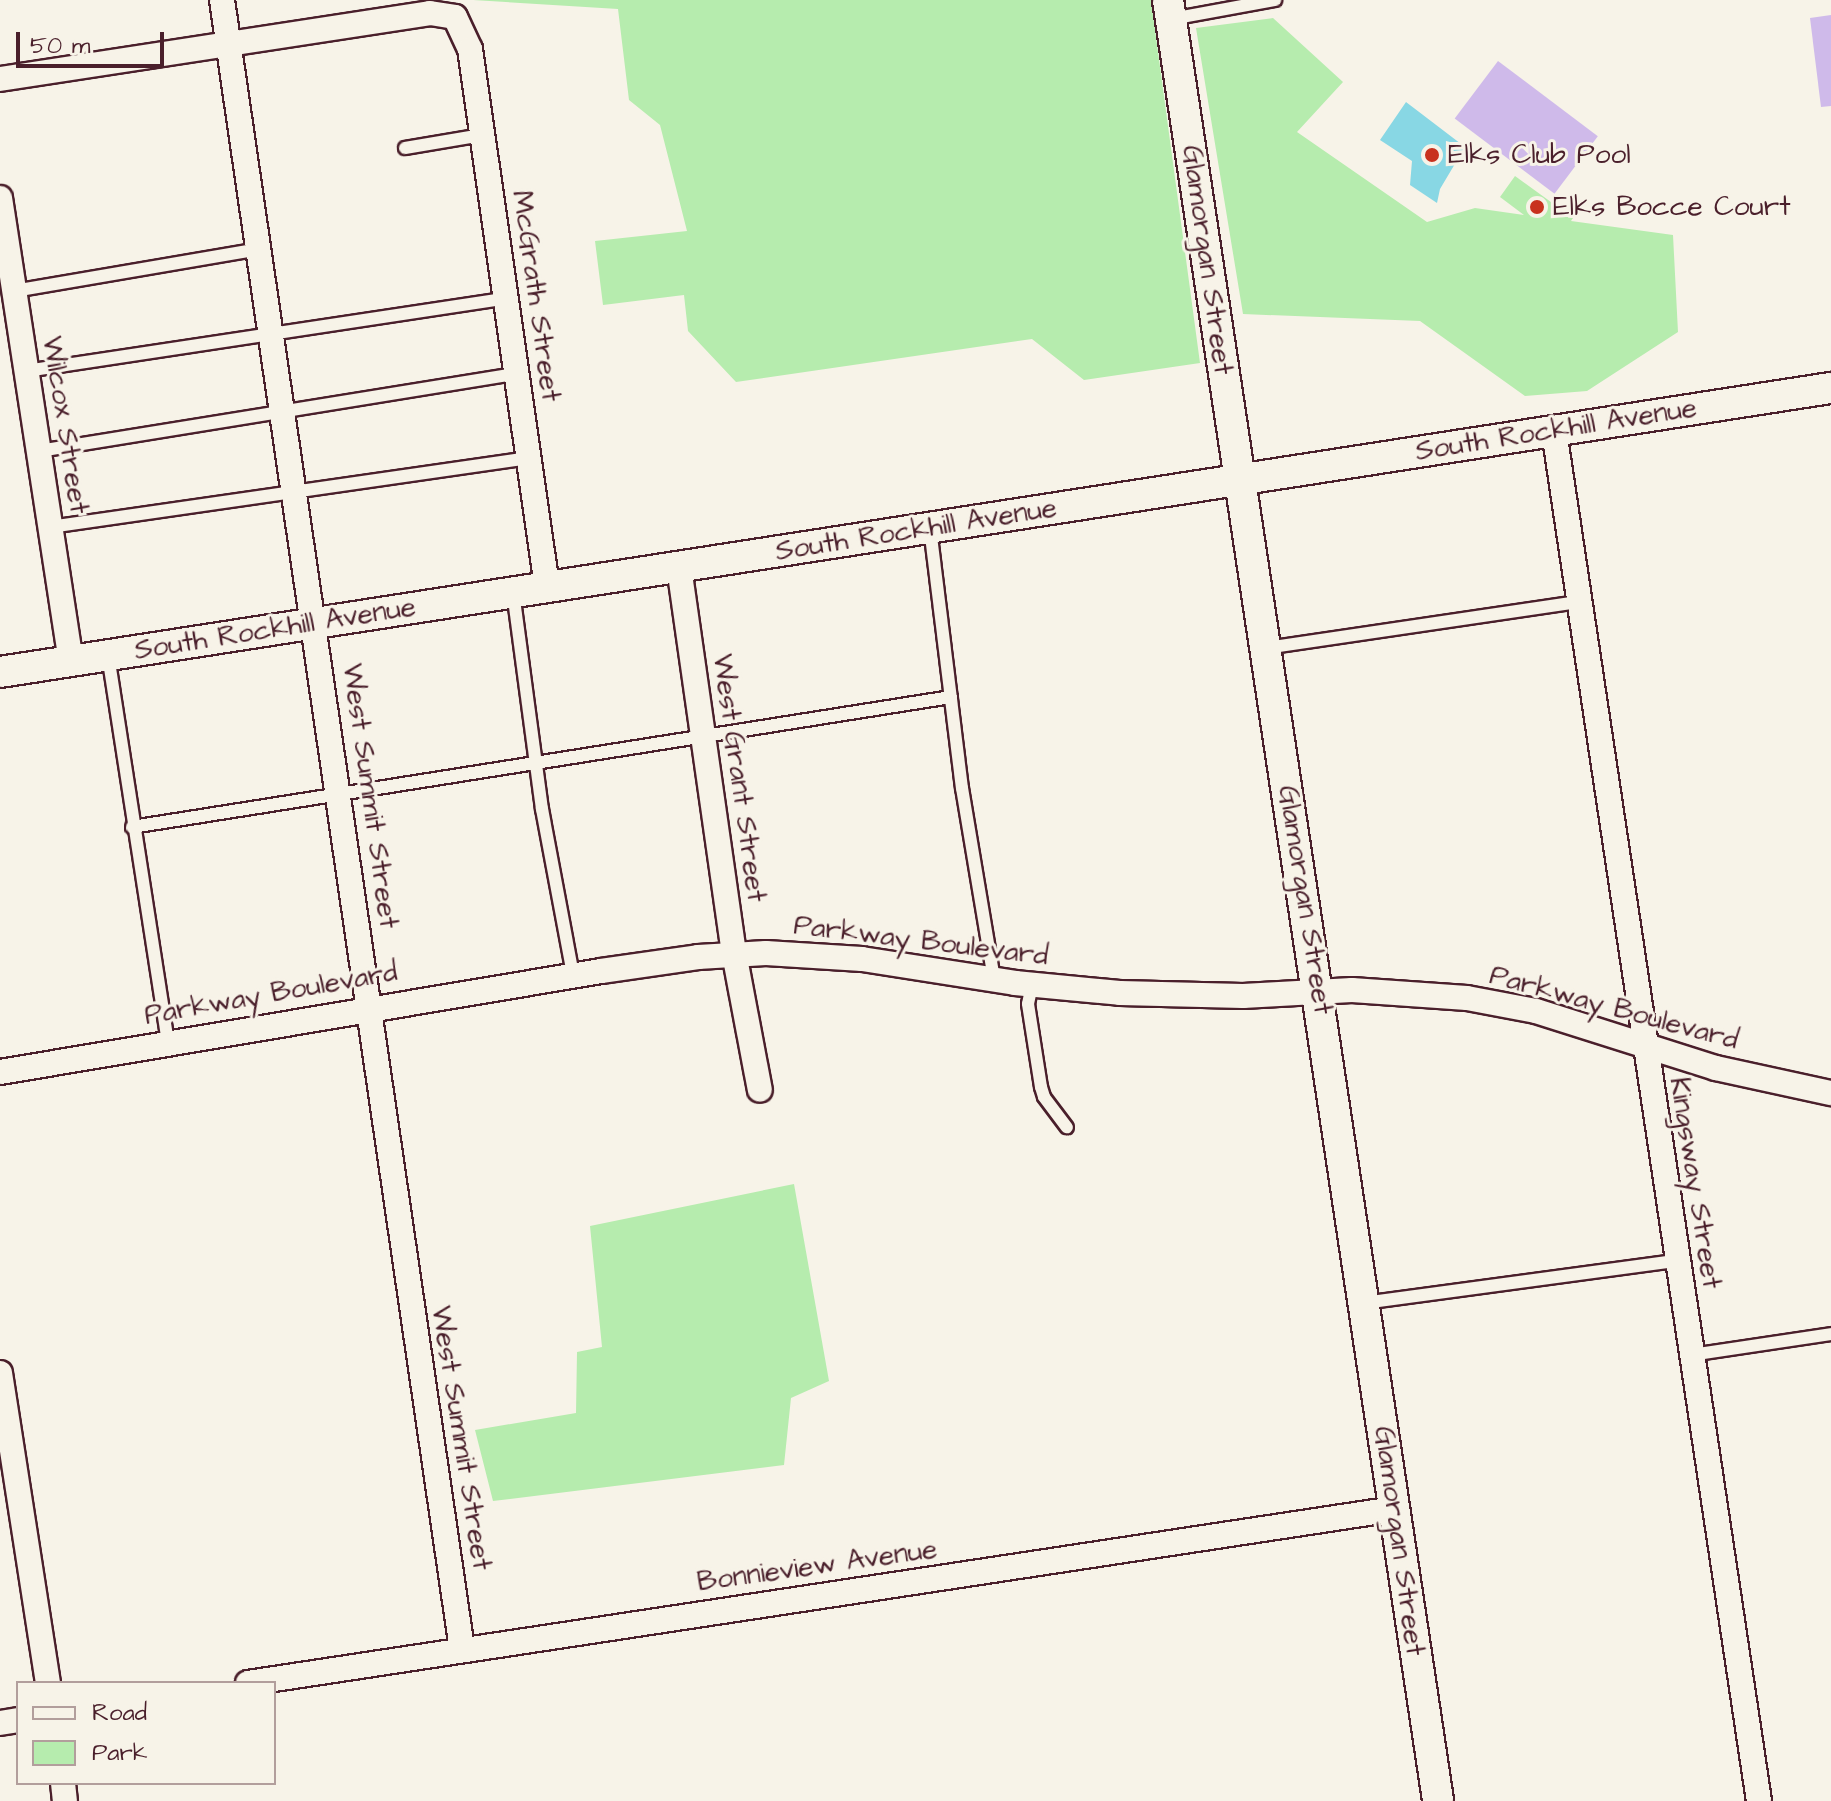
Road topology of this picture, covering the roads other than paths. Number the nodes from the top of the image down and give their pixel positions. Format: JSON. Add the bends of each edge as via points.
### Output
{"nodes":[{"id":1,"x":222,"y":0,"type":"edge"},
{"id":2,"x":1275,"y":0,"type":"edge"},
{"id":3,"x":1170,"y":10,"type":"edge"},
{"id":4,"x":229,"y":44,"type":"junction"},
{"id":5,"x":0,"y":79,"type":"edge"},
{"id":6,"x":482,"y":135,"type":"junction"},
{"id":7,"x":405,"y":148,"type":"dead end"},
{"id":8,"x":0,"y":198,"type":"edge"},
{"id":9,"x":259,"y":249,"type":"junction"},
{"id":10,"x":14,"y":291,"type":"junction"},
{"id":11,"x":506,"y":298,"type":"junction"},
{"id":12,"x":271,"y":333,"type":"junction"},
{"id":13,"x":26,"y":371,"type":"junction"},
{"id":14,"x":517,"y":374,"type":"junction"},
{"id":15,"x":1831,"y":388,"type":"edge"},
{"id":16,"x":283,"y":411,"type":"junction"},
{"id":17,"x":1554,"y":431,"type":"junction"},
{"id":18,"x":39,"y":451,"type":"junction"},
{"id":19,"x":529,"y":458,"type":"junction"},
{"id":20,"x":1240,"y":478,"type":"junction"},
{"id":21,"x":295,"y":494,"type":"junction"},
{"id":22,"x":50,"y":527,"type":"junction"},
{"id":23,"x":930,"y":528,"type":"junction"},
{"id":24,"x":679,"y":567,"type":"junction"},
{"id":25,"x":547,"y":587,"type":"junction"},
{"id":26,"x":513,"y":592,"type":"junction"},
{"id":27,"x":1579,"y":602,"type":"junction"},
{"id":28,"x":314,"y":623,"type":"junction"},
{"id":29,"x":1266,"y":648,"type":"junction"},
{"id":30,"x":108,"y":655,"type":"junction"},
{"id":31,"x":71,"y":661,"type":"junction"},
{"id":32,"x":0,"y":672,"type":"edge"},
{"id":33,"x":951,"y":697,"type":"junction"},
{"id":34,"x":704,"y":737,"type":"junction"},
{"id":35,"x":537,"y":762,"type":"junction"},
{"id":36,"x":340,"y":795,"type":"junction"},
{"id":37,"x":132,"y":827,"type":"junction"},
{"id":38,"x":734,"y":953,"type":"junction"},
{"id":39,"x":573,"y":975,"type":"junction"},
{"id":40,"x":994,"y":979,"type":"junction"},
{"id":41,"x":1032,"y":985,"type":"junction"},
{"id":42,"x":1319,"y":990,"type":"junction"},
{"id":43,"x":369,"y":1007,"type":"junction"},
{"id":44,"x":168,"y":1042,"type":"junction"},
{"id":45,"x":1643,"y":1043,"type":"junction"},
{"id":46,"x":0,"y":1072,"type":"edge"},
{"id":47,"x":760,"y":1090,"type":"dead end"},
{"id":48,"x":1831,"y":1093,"type":"edge"},
{"id":49,"x":1067,"y":1127,"type":"dead end"},
{"id":50,"x":1676,"y":1261,"type":"junction"},
{"id":51,"x":1364,"y":1303,"type":"junction"},
{"id":52,"x":1831,"y":1334,"type":"edge"},
{"id":53,"x":1691,"y":1355,"type":"junction"},
{"id":54,"x":0,"y":1373,"type":"edge"},
{"id":55,"x":1394,"y":1509,"type":"junction"},
{"id":56,"x":462,"y":1649,"type":"junction"},
{"id":57,"x":48,"y":1681,"type":"edge"},
{"id":58,"x":261,"y":1681,"type":"edge"},
{"id":59,"x":1438,"y":1801,"type":"edge"},
{"id":60,"x":1759,"y":1801,"type":"edge"}],
"edges":[{"from":1,"to":4,"type":"street","name":"West Summit Street"},
{"from":2,"to":3,"type":"lane"},
{"from":3,"to":20,"type":"street","name":"Glamorgan Street"},
{"from":4,"to":5,"type":"street"},
{"from":4,"to":6,"type":"street","name":"McGrath Street","via":[[430,13],[455,17],[470,49]]},
{"from":4,"to":9,"type":"street","name":"West Summit Street"},
{"from":6,"to":7,"type":"lane"},
{"from":6,"to":11,"type":"street","name":"McGrath Street"},
{"from":8,"to":10,"type":"street","name":"Wilcox Street"},
{"from":9,"to":10,"type":"lane"},
{"from":9,"to":12,"type":"street","name":"West Summit Street"},
{"from":10,"to":13,"type":"street","name":"Wilcox Street"},
{"from":11,"to":12,"type":"lane"},
{"from":11,"to":14,"type":"street","name":"McGrath Street"},
{"from":12,"to":13,"type":"lane"},
{"from":12,"to":16,"type":"street","name":"West Summit Street"},
{"from":13,"to":18,"type":"street","name":"Wilcox Street"},
{"from":14,"to":16,"type":"lane"},
{"from":14,"to":19,"type":"street","name":"McGrath Street"},
{"from":15,"to":17,"type":"street","name":"South Rockhill Avenue"},
{"from":16,"to":18,"type":"lane"},
{"from":16,"to":21,"type":"street","name":"West Summit Street"},
{"from":17,"to":20,"type":"street","name":"South Rockhill Avenue"},
{"from":17,"to":27,"type":"street","name":"Kingsway Street"},
{"from":18,"to":22,"type":"street","name":"Wilcox Street"},
{"from":19,"to":21,"type":"lane"},
{"from":19,"to":25,"type":"street","name":"McGrath Street"},
{"from":20,"to":23,"type":"street","name":"South Rockhill Avenue"},
{"from":20,"to":29,"type":"street","name":"Glamorgan Street"},
{"from":21,"to":22,"type":"lane"},
{"from":21,"to":28,"type":"street","name":"West Summit Street"},
{"from":22,"to":31,"type":"street","name":"Wilcox Street"},
{"from":23,"to":24,"type":"street","name":"South Rockhill Avenue"},
{"from":23,"to":33,"type":"lane"},
{"from":24,"to":25,"type":"street","name":"South Rockhill Avenue"},
{"from":24,"to":34,"type":"street","name":"West Grant Street"},
{"from":25,"to":26,"type":"street","name":"South Rockhill Avenue"},
{"from":26,"to":28,"type":"street","name":"South Rockhill Avenue"},
{"from":26,"to":35,"type":"lane"},
{"from":27,"to":29,"type":"lane"},
{"from":27,"to":45,"type":"street","name":"Kingsway Street"},
{"from":28,"to":30,"type":"street","name":"South Rockhill Avenue"},
{"from":28,"to":36,"type":"street","name":"West Summit Street"},
{"from":29,"to":42,"type":"street","name":"Glamorgan Street"},
{"from":30,"to":31,"type":"street","name":"South Rockhill Avenue"},
{"from":30,"to":37,"type":"lane"},
{"from":31,"to":32,"type":"street","name":"South Rockhill Avenue"},
{"from":33,"to":34,"type":"lane"},
{"from":33,"to":40,"type":"lane"},
{"from":34,"to":35,"type":"lane"},
{"from":34,"to":38,"type":"street","name":"West Grant Street"},
{"from":35,"to":36,"type":"lane"},
{"from":35,"to":39,"type":"lane"},
{"from":36,"to":37,"type":"lane"},
{"from":36,"to":43,"type":"street","name":"West Summit Street"},
{"from":37,"to":44,"type":"lane"},
{"from":38,"to":39,"type":"street","name":"Parkway Boulevard"},
{"from":38,"to":40,"type":"street","name":"Parkway Boulevard","via":[[862,959]]},
{"from":38,"to":47,"type":"street","name":"West Grant Street"},
{"from":39,"to":43,"type":"street","name":"Parkway Boulevard"},
{"from":40,"to":41,"type":"street","name":"Parkway Boulevard"},
{"from":41,"to":42,"type":"street","name":"Parkway Boulevard","via":[[1243,996]]},
{"from":41,"to":49,"type":"lane","via":[[1028,1004],[1041,1087]]},
{"from":42,"to":45,"type":"street","name":"Parkway Boulevard","via":[[1467,998],[1536,1011]]},
{"from":42,"to":51,"type":"street","name":"Glamorgan Street"},
{"from":43,"to":44,"type":"street","name":"Parkway Boulevard"},
{"from":43,"to":56,"type":"street","name":"West Summit Street"},
{"from":44,"to":46,"type":"street","name":"Parkway Boulevard"},
{"from":45,"to":48,"type":"street","name":"Parkway Boulevard","via":[[1716,1068]]},
{"from":45,"to":50,"type":"street","name":"Kingsway Street"},
{"from":50,"to":51,"type":"lane"},
{"from":50,"to":53,"type":"street","name":"Kingsway Street"},
{"from":51,"to":55,"type":"street","name":"Glamorgan Street"},
{"from":52,"to":53,"type":"lane"},
{"from":53,"to":60,"type":"street","name":"Kingsway Street"},
{"from":54,"to":57,"type":"street"},
{"from":55,"to":56,"type":"street","name":"Bonnieview Avenue"},
{"from":55,"to":59,"type":"street","name":"Glamorgan Street"},
{"from":56,"to":58,"type":"street","name":"Bonnieview Avenue"}]}
